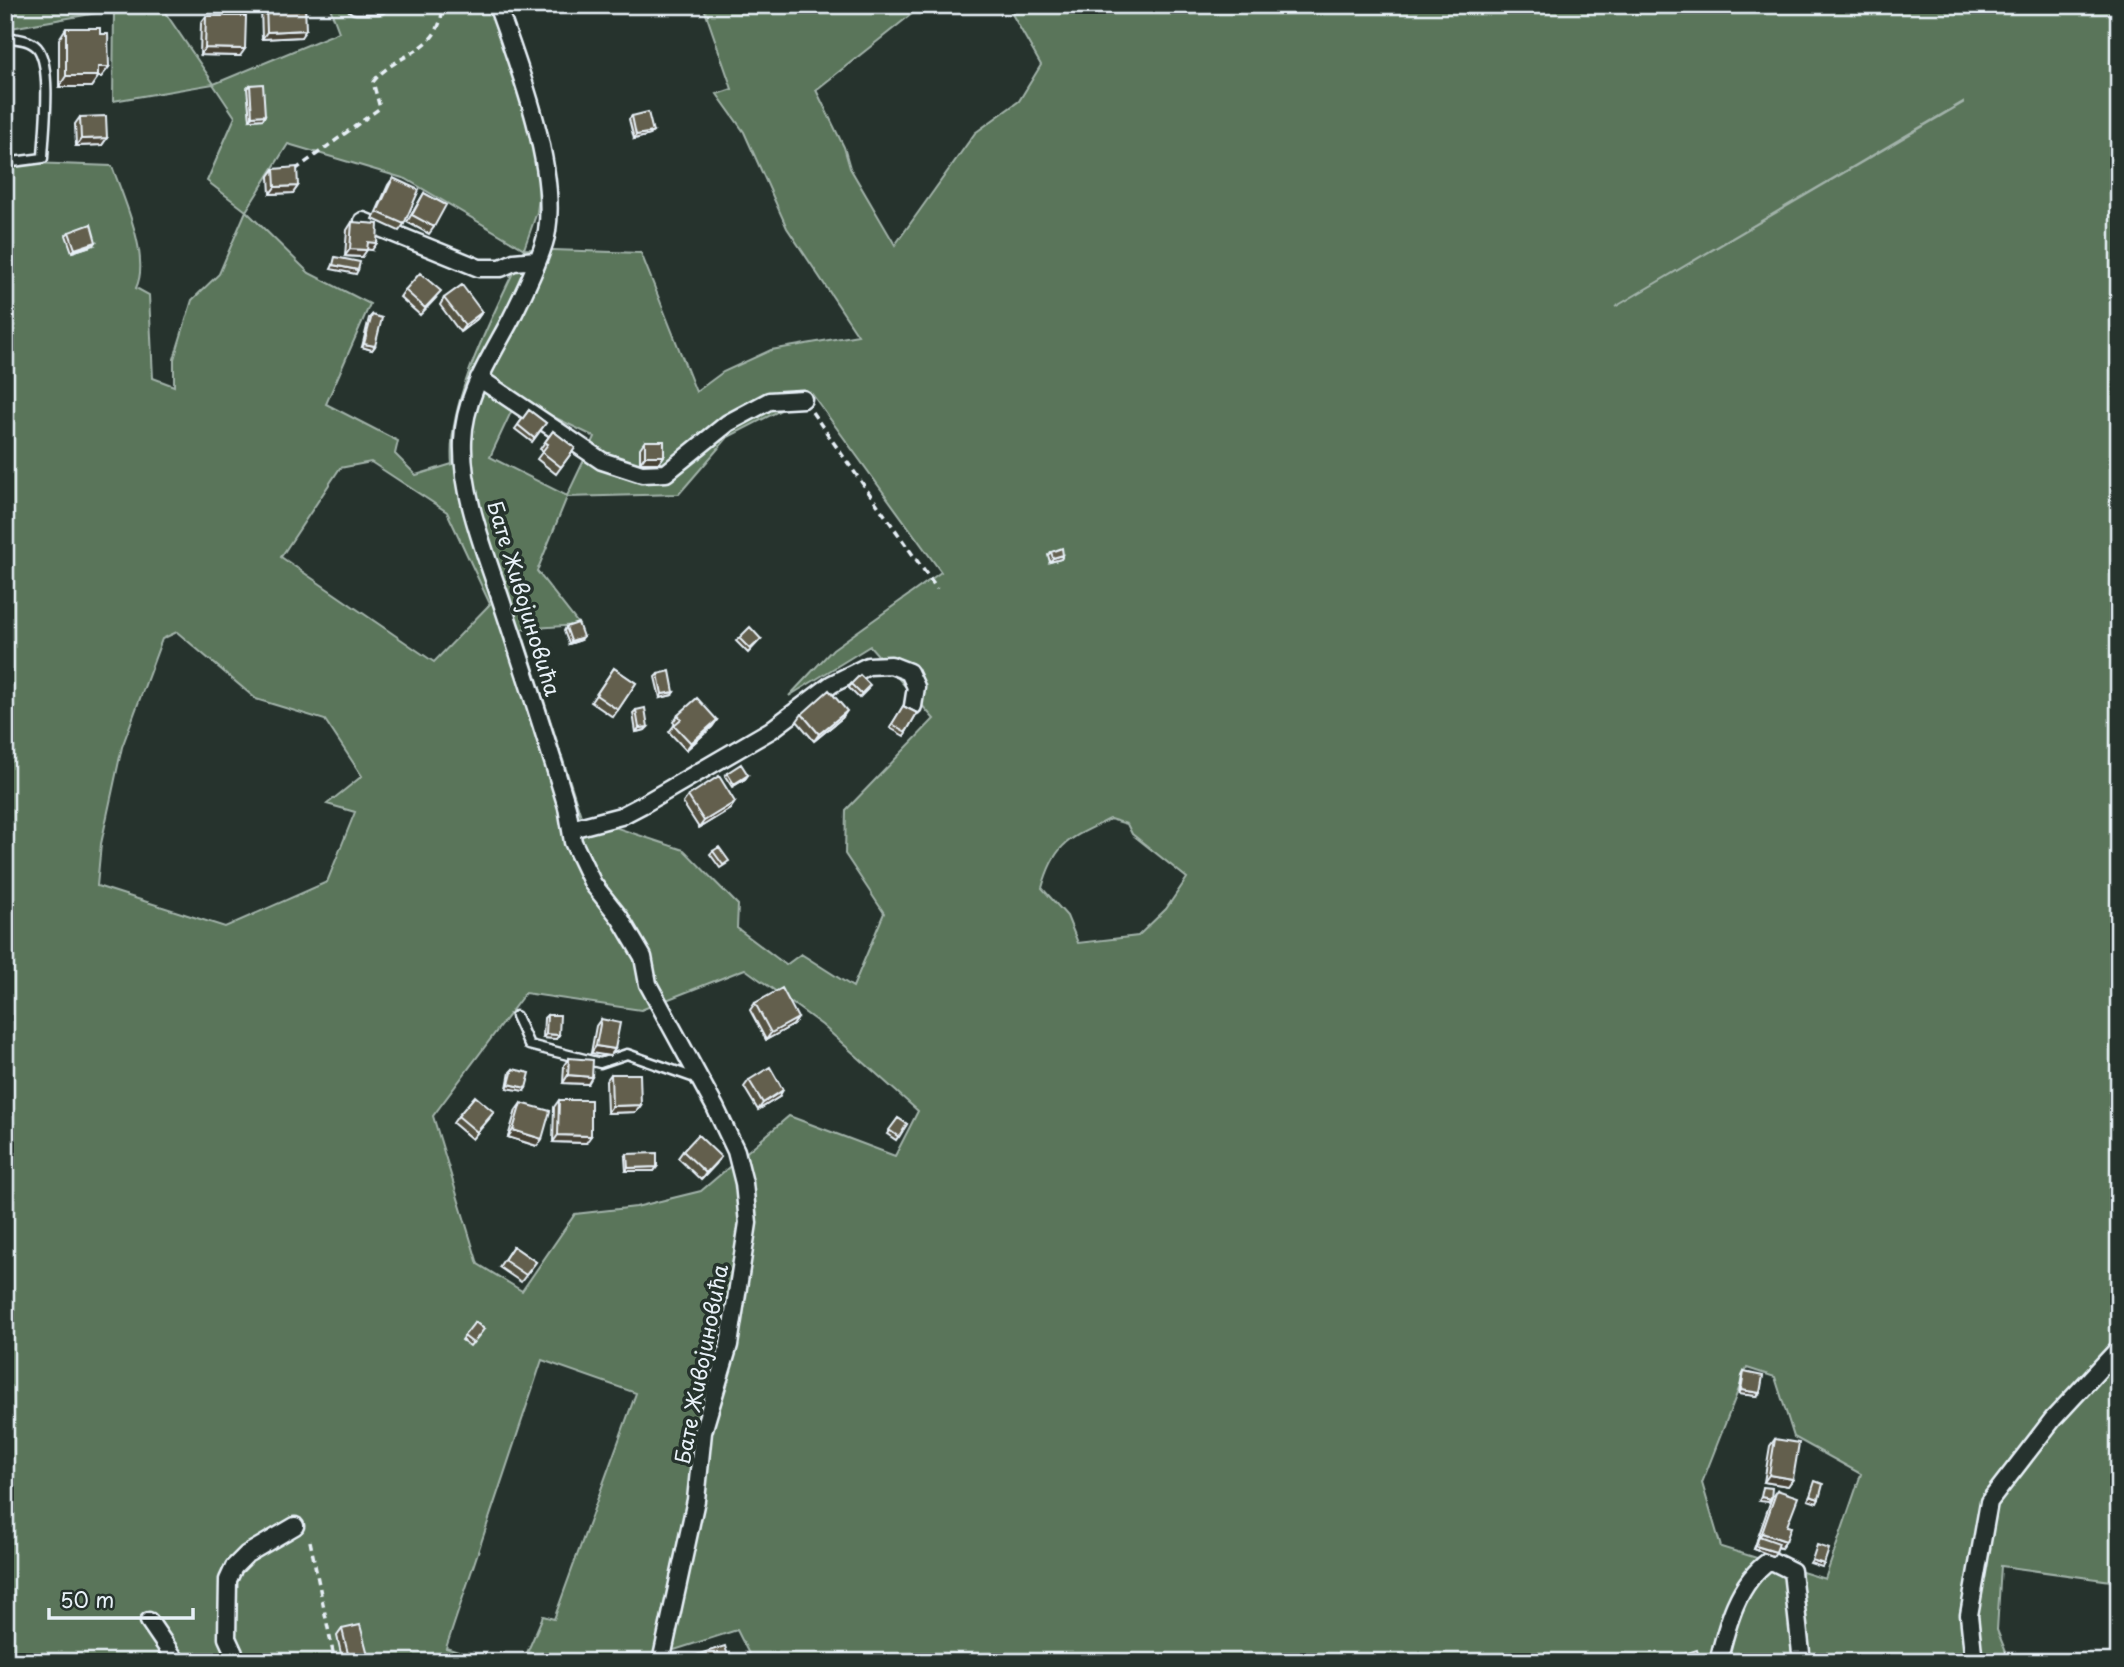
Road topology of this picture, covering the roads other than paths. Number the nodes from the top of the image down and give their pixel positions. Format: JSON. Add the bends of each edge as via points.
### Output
{"nodes":[{"id":1,"x":356,"y":5,"type":"edge"},
{"id":2,"x":379,"y":5,"type":"edge"},
{"id":3,"x":497,"y":5,"type":"edge"},
{"id":4,"x":5,"y":38,"type":"edge"},
{"id":5,"x":5,"y":163,"type":"edge"},
{"id":6,"x":363,"y":221,"type":"edge"},
{"id":7,"x":536,"y":260,"type":"junction"},
{"id":8,"x":479,"y":378,"type":"junction"},
{"id":9,"x":803,"y":399,"type":"road end"},
{"id":10,"x":914,"y":706,"type":"dead end"},
{"id":11,"x":571,"y":829,"type":"junction"},
{"id":12,"x":516,"y":1016,"type":"dead end"},
{"id":13,"x":701,"y":1080,"type":"junction"},
{"id":14,"x":2119,"y":1348,"type":"edge"},
{"id":15,"x":295,"y":1526,"type":"dead end"},
{"id":16,"x":149,"y":1621,"type":"dead end"},
{"id":17,"x":177,"y":1662,"type":"edge"},
{"id":18,"x":238,"y":1662,"type":"edge"},
{"id":19,"x":661,"y":1662,"type":"edge"},
{"id":20,"x":1718,"y":1662,"type":"edge"},
{"id":21,"x":1802,"y":1662,"type":"edge"},
{"id":22,"x":1974,"y":1662,"type":"edge"}],
"edges":[{"from":1,"to":2,"type":"street"},
{"from":3,"to":7,"type":"street","name":"Бате Живојиновића","via":[[520,69],[549,197],[547,233]]},
{"from":4,"to":5,"type":"lane","via":[[28,41],[39,49],[45,68],[43,158]]},
{"from":6,"to":7,"type":"street","via":[[479,268]]},
{"from":7,"to":8,"type":"street","name":"Бате Живојиновића"},
{"from":8,"to":9,"type":"street","via":[[602,461],[642,474],[666,473],[727,423],[769,401]]},
{"from":8,"to":11,"type":"street","name":"Бате Живојиновића","via":[[465,422],[466,472],[479,533],[568,807]]},
{"from":10,"to":11,"type":"street","via":[[916,687],[909,672],[891,665],[868,666],[832,684],[771,730],[642,805],[621,816]]},
{"from":11,"to":13,"type":"street","name":"Бате Живојиновића","via":[[593,884],[643,957],[648,984]]},
{"from":12,"to":13,"type":"lane","via":[[529,1045],[600,1063],[627,1054]]},
{"from":13,"to":19,"type":"street","name":"Бате Живојиновића","via":[[736,1151],[748,1223],[729,1345],[704,1432],[696,1500]]},
{"from":14,"to":22,"type":"street","via":[[2053,1419],[1989,1502],[1969,1615]]},
{"from":15,"to":18,"type":"street","via":[[247,1554],[228,1580],[228,1638]]},
{"from":16,"to":17,"type":"street"},
{"from":20,"to":21,"type":"street","via":[[1746,1583],[1770,1560],[1792,1571]]}]}
